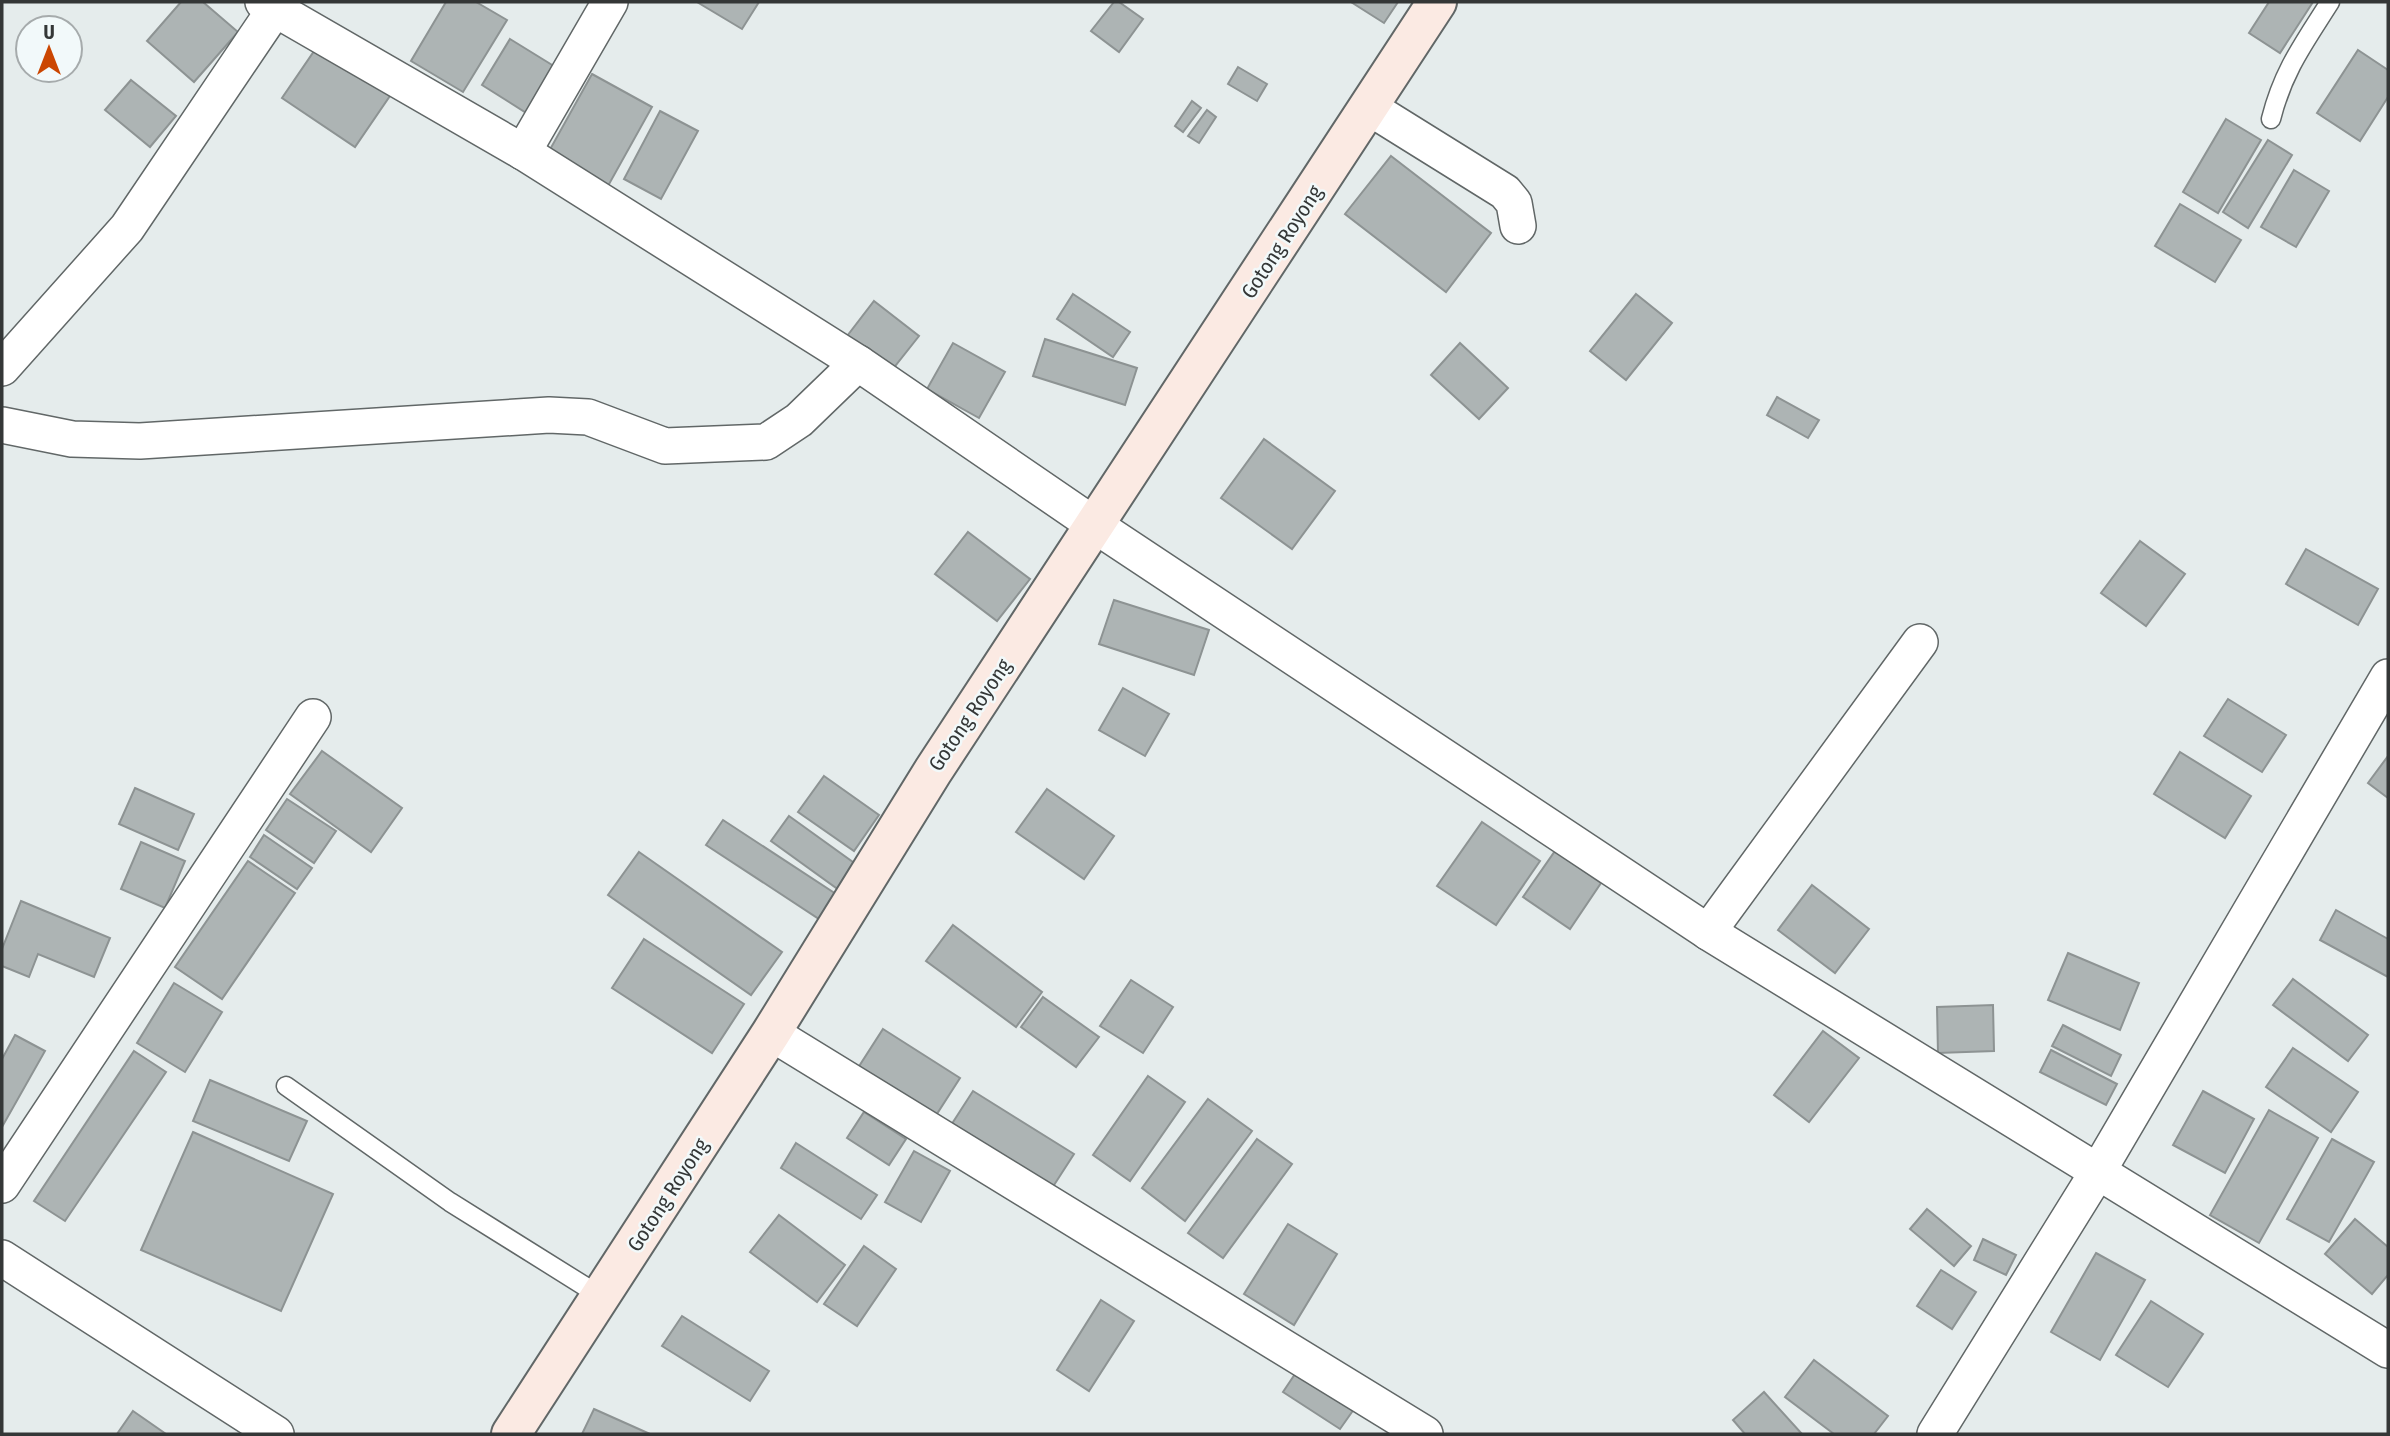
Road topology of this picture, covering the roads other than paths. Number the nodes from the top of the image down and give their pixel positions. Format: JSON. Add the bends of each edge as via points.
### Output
{"nodes":[{"id":1,"x":610,"y":2,"type":"edge"},
{"id":2,"x":1437,"y":2,"type":"edge"},
{"id":3,"x":2330,"y":2,"type":"edge"},
{"id":4,"x":269,"y":5,"type":"edge"},
{"id":5,"x":1370,"y":108,"type":"junction"},
{"id":6,"x":2271,"y":120,"type":"dead end"},
{"id":7,"x":523,"y":152,"type":"junction"},
{"id":8,"x":1518,"y":226,"type":"dead end"},
{"id":9,"x":858,"y":363,"type":"junction"},
{"id":10,"x":2,"y":368,"type":"edge"},
{"id":11,"x":2,"y":425,"type":"edge"},
{"id":12,"x":1096,"y":526,"type":"junction"},
{"id":13,"x":1920,"y":642,"type":"dead end"},
{"id":14,"x":2388,"y":677,"type":"edge"},
{"id":15,"x":313,"y":717,"type":"dead end"},
{"id":16,"x":1708,"y":932,"type":"junction"},
{"id":17,"x":771,"y":1033,"type":"junction"},
{"id":18,"x":286,"y":1086,"type":"dead end"},
{"id":19,"x":2097,"y":1173,"type":"junction"},
{"id":20,"x":2,"y":1185,"type":"edge"},
{"id":21,"x":2,"y":1258,"type":"edge"},
{"id":22,"x":602,"y":1297,"type":"junction"},
{"id":23,"x":2388,"y":1350,"type":"edge"},
{"id":24,"x":276,"y":1434,"type":"edge"},
{"id":25,"x":512,"y":1434,"type":"edge"},
{"id":26,"x":1425,"y":1434,"type":"edge"},
{"id":27,"x":1935,"y":1434,"type":"edge"}],
"edges":[{"from":1,"to":7,"type":"street"},
{"from":2,"to":5,"type":"street","name":"Gotong Royong"},
{"from":3,"to":6,"type":"lane","via":[[2283,78]]},
{"from":4,"to":7,"type":"street"},
{"from":4,"to":10,"type":"street","via":[[127,228]]},
{"from":5,"to":8,"type":"street","via":[[1497,186],[1514,202]]},
{"from":5,"to":12,"type":"street","name":"Gotong Royong"},
{"from":7,"to":9,"type":"street"},
{"from":9,"to":11,"type":"street","via":[[799,420],[766,442],[665,446],[588,417],[549,415],[139,441],[72,439]]},
{"from":9,"to":12,"type":"street"},
{"from":12,"to":16,"type":"street"},
{"from":12,"to":17,"type":"street","name":"Gotong Royong","via":[[933,771]]},
{"from":13,"to":16,"type":"street"},
{"from":14,"to":19,"type":"street"},
{"from":15,"to":20,"type":"street"},
{"from":16,"to":19,"type":"street"},
{"from":17,"to":22,"type":"street","name":"Gotong Royong"},
{"from":17,"to":26,"type":"street"},
{"from":18,"to":22,"type":"lane","via":[[450,1202]]},
{"from":19,"to":23,"type":"street"},
{"from":19,"to":27,"type":"street"},
{"from":21,"to":24,"type":"street"},
{"from":22,"to":25,"type":"street","name":"Gotong Royong"}]}
